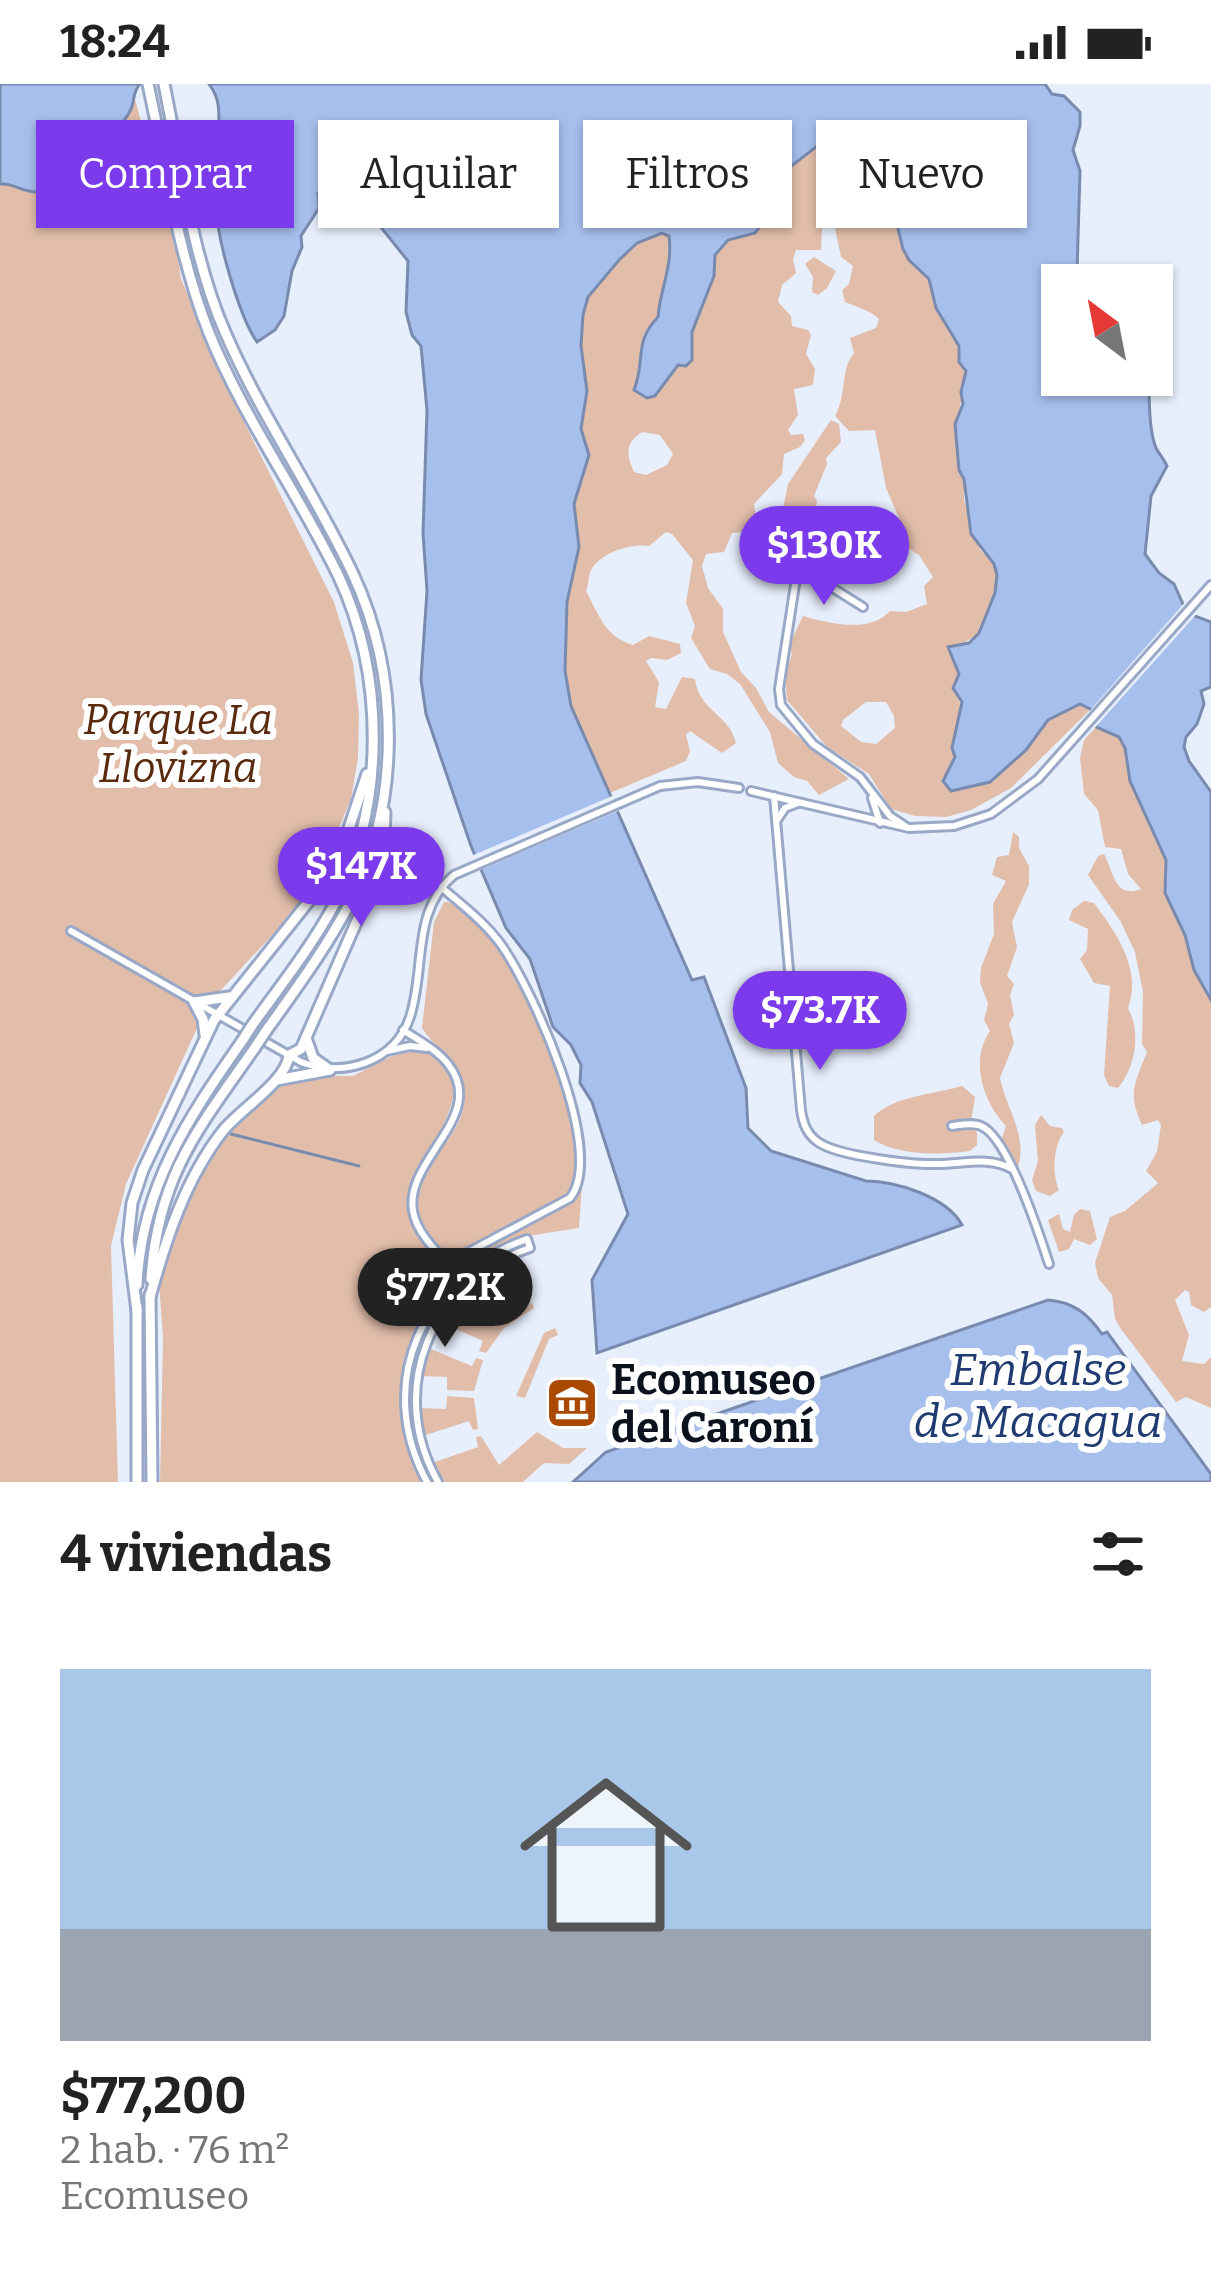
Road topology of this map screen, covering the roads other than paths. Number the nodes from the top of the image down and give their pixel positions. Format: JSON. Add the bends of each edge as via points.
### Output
{"nodes":[{"id":1,"x":148,"y":84,"type":"edge"},
{"id":2,"x":164,"y":84,"type":"edge"},
{"id":3,"x":756,"y":559,"type":"dead end"},
{"id":4,"x":796,"y":576,"type":"junction"},
{"id":5,"x":1210,"y":586,"type":"edge"},
{"id":6,"x":863,"y":607,"type":"dead end"},
{"id":7,"x":372,"y":757,"type":"junction"},
{"id":8,"x":868,"y":787,"type":"junction"},
{"id":9,"x":739,"y":788,"type":"dead end"},
{"id":10,"x":751,"y":791,"type":"dead end"},
{"id":11,"x":383,"y":795,"type":"junction"},
{"id":12,"x":774,"y":796,"type":"junction"},
{"id":13,"x":872,"y":797,"type":"junction"},
{"id":14,"x":801,"y":803,"type":"junction"},
{"id":15,"x":847,"y":814,"type":"junction"},
{"id":16,"x":776,"y":823,"type":"junction"},
{"id":17,"x":880,"y":824,"type":"junction"},
{"id":18,"x":909,"y":828,"type":"junction"},
{"id":19,"x":441,"y":887,"type":"junction"},
{"id":20,"x":71,"y":931,"type":"dead end"},
{"id":21,"x":233,"y":995,"type":"junction"},
{"id":22,"x":194,"y":1002,"type":"junction"},
{"id":23,"x":412,"y":1012,"type":"junction"},
{"id":24,"x":217,"y":1016,"type":"junction"},
{"id":25,"x":403,"y":1030,"type":"junction"},
{"id":26,"x":205,"y":1036,"type":"junction"},
{"id":27,"x":306,"y":1038,"type":"junction"},
{"id":28,"x":427,"y":1046,"type":"junction"},
{"id":29,"x":289,"y":1055,"type":"junction"},
{"id":30,"x":379,"y":1055,"type":"junction"},
{"id":31,"x":330,"y":1070,"type":"junction"},
{"id":32,"x":272,"y":1082,"type":"junction"},
{"id":33,"x":952,"y":1126,"type":"dead end"},
{"id":34,"x":1012,"y":1169,"type":"junction"},
{"id":35,"x":448,"y":1263,"type":"junction"},
{"id":36,"x":1049,"y":1264,"type":"dead end"},
{"id":37,"x":463,"y":1280,"type":"junction"},
{"id":38,"x":150,"y":1297,"type":"junction"},
{"id":39,"x":137,"y":1311,"type":"junction"},
{"id":40,"x":422,"y":1462,"type":"junction"},
{"id":41,"x":137,"y":1482,"type":"edge"},
{"id":42,"x":152,"y":1482,"type":"edge"},
{"id":43,"x":427,"y":1482,"type":"edge"},
{"id":44,"x":438,"y":1482,"type":"edge"}],
"edges":[{"from":1,"to":7,"type":"main road","via":[[209,332],[355,620],[371,698]]},
{"from":2,"to":11,"type":"main road","via":[[219,320],[370,617],[386,703]]},
{"from":3,"to":4,"type":"street","via":[[798,565]]},
{"from":4,"to":6,"type":"street","via":[[820,580]]},
{"from":4,"to":8,"type":"street","via":[[780,702],[813,744]]},
{"from":5,"to":18,"type":"street","via":[[1029,788],[991,814]]},
{"from":7,"to":21,"type":"main road","via":[[320,891]]},
{"from":7,"to":39,"type":"main road","bridge":true,"via":[[367,809],[345,882],[179,1133],[156,1184],[140,1245]]},
{"from":8,"to":13,"type":"street"},
{"from":8,"to":18,"type":"street"},
{"from":9,"to":19,"type":"street","via":[[686,782],[626,798],[469,866]]},
{"from":10,"to":12,"type":"street"},
{"from":11,"to":27,"type":"main road","via":[[374,879]]},
{"from":11,"to":38,"type":"main road","bridge":true,"via":[[350,902],[176,1165],[159,1216]]},
{"from":12,"to":14,"type":"street"},
{"from":12,"to":16,"type":"street"},
{"from":13,"to":15,"type":"street"},
{"from":13,"to":17,"type":"street"},
{"from":14,"to":15,"type":"street"},
{"from":14,"to":16,"type":"street","via":[[784,808]]},
{"from":15,"to":17,"type":"street"},
{"from":16,"to":34,"type":"street","via":[[809,1134],[827,1147],[898,1160]]},
{"from":17,"to":18,"type":"street"},
{"from":19,"to":23,"type":"street","via":[[426,917]]},
{"from":19,"to":35,"type":"street","via":[[508,956],[568,1085],[580,1160],[570,1198]]},
{"from":20,"to":22,"type":"street"},
{"from":21,"to":22,"type":"main road"},
{"from":21,"to":24,"type":"main road"},
{"from":22,"to":24,"type":"street"},
{"from":22,"to":26,"type":"main road"},
{"from":23,"to":25,"type":"street"},
{"from":23,"to":28,"type":"street"},
{"from":24,"to":26,"type":"main road"},
{"from":24,"to":29,"type":"street"},
{"from":25,"to":28,"type":"street"},
{"from":25,"to":30,"type":"street"},
{"from":26,"to":39,"type":"main road","via":[[132,1203]]},
{"from":27,"to":29,"type":"main road"},
{"from":27,"to":31,"type":"main road","via":[[313,1058]]},
{"from":28,"to":30,"type":"street"},
{"from":28,"to":35,"type":"street","via":[[452,1071],[459,1104],[412,1205]]},
{"from":29,"to":31,"type":"street"},
{"from":29,"to":32,"type":"main road"},
{"from":30,"to":31,"type":"street"},
{"from":31,"to":32,"type":"main road"},
{"from":32,"to":38,"type":"main road","via":[[230,1122],[196,1172]]},
{"from":33,"to":34,"type":"street","via":[[985,1128]]},
{"from":34,"to":36,"type":"street"},
{"from":35,"to":37,"type":"street"},
{"from":37,"to":37,"type":"street","via":[[530,1248],[526,1239],[490,1255]]},
{"from":37,"to":40,"type":"street","via":[[438,1300],[407,1374]]},
{"from":38,"to":42,"type":"main road"},
{"from":39,"to":41,"type":"main road"},
{"from":40,"to":43,"type":"street"},
{"from":40,"to":44,"type":"street"}]}
